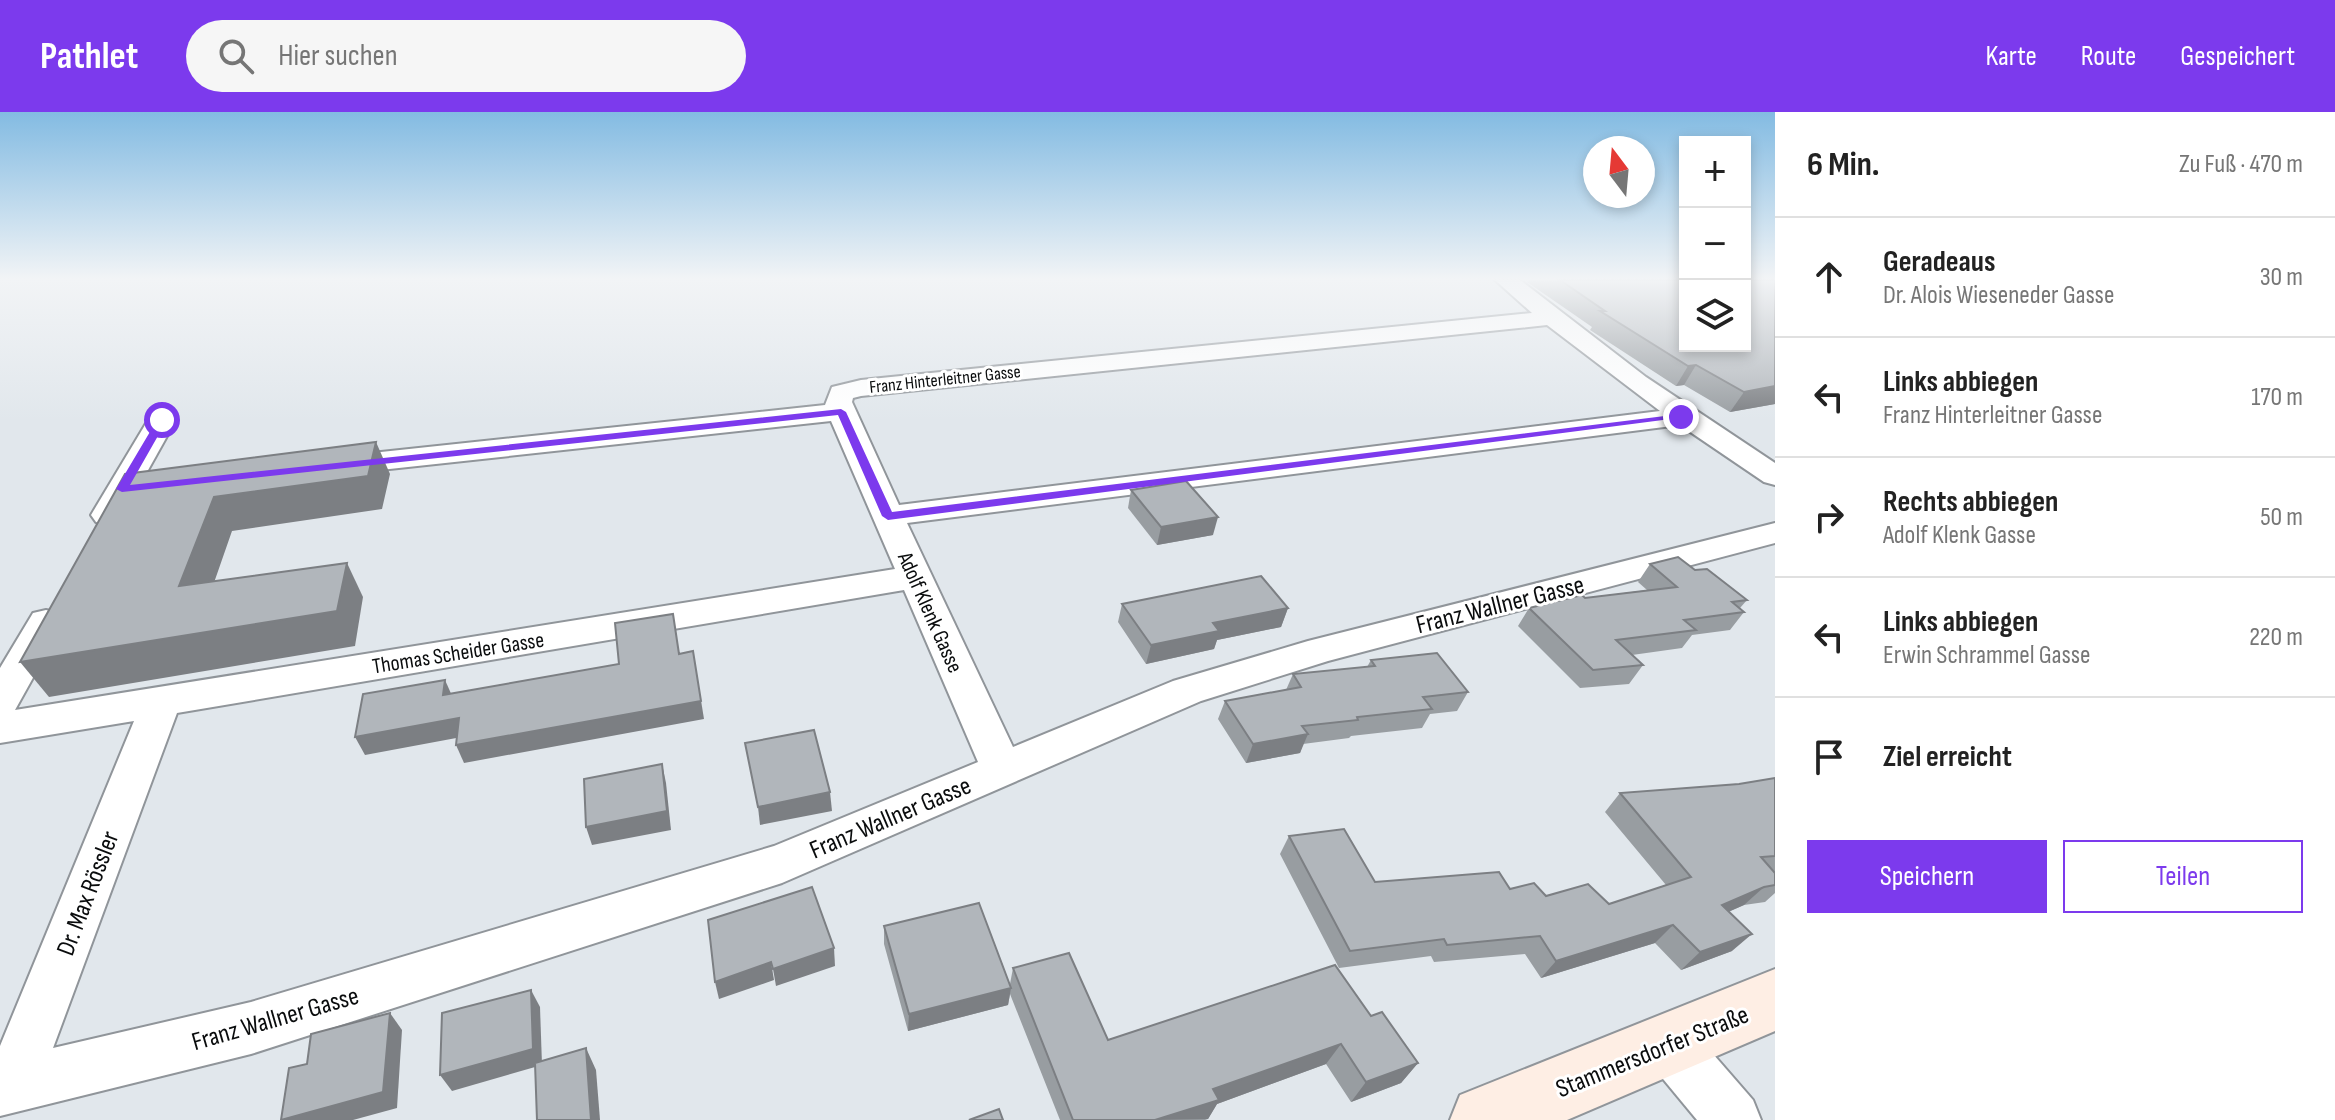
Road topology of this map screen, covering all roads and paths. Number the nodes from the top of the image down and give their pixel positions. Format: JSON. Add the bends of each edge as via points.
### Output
{"nodes":[{"id":1,"x":1461,"y":327,"type":"edge"},
{"id":2,"x":1562,"y":327,"type":"edge"},
{"id":3,"x":841,"y":412,"type":"junction"},
{"id":4,"x":1681,"y":417,"type":"junction"},
{"id":5,"x":162,"y":420,"type":"dead end"},
{"id":6,"x":310,"y":469,"type":"edge"},
{"id":7,"x":1775,"y":476,"type":"edge"},
{"id":8,"x":888,"y":516,"type":"junction"},
{"id":9,"x":1775,"y":533,"type":"edge"},
{"id":10,"x":92,"y":542,"type":"edge"},
{"id":11,"x":915,"y":577,"type":"junction"},
{"id":12,"x":61,"y":595,"type":"edge"},
{"id":13,"x":162,"y":701,"type":"junction"},
{"id":14,"x":0,"y":702,"type":"edge"},
{"id":15,"x":0,"y":728,"type":"edge"},
{"id":16,"x":1002,"y":769,"type":"junction"},
{"id":17,"x":1775,"y":1000,"type":"edge"},
{"id":18,"x":1668,"y":1043,"type":"junction"},
{"id":19,"x":6,"y":1087,"type":"edge"},
{"id":20,"x":1485,"y":1120,"type":"edge"},
{"id":21,"x":1733,"y":1120,"type":"edge"}],
"edges":[{"from":1,"to":3,"type":"street","name":"Franz Hinterleitner Gasse","via":[[861,388],[841,393]]},
{"from":2,"to":4,"type":"street"},
{"from":3,"to":6,"type":"street","name":"Franz Hinterleitner Gasse"},
{"from":3,"to":8,"type":"street","name":"Adolf Klenk Gasse"},
{"from":4,"to":7,"type":"street"},
{"from":4,"to":8,"type":"street"},
{"from":5,"to":10,"type":"street","via":[[138,487]]},
{"from":8,"to":11,"type":"street","name":"Adolf Klenk Gasse"},
{"from":9,"to":16,"type":"street","name":"Franz Wallner Gasse","via":[[1321,650],[1187,691]]},
{"from":11,"to":13,"type":"street","name":"Thomas Scheider Gasse"},
{"from":11,"to":16,"type":"street","name":"Adolf Klenk Gasse"},
{"from":12,"to":14,"type":"street"},
{"from":13,"to":15,"type":"street","name":"Thomas Scheider Gasse"},
{"from":13,"to":19,"type":"street","name":"Dr. Max Rössler"},
{"from":16,"to":19,"type":"street","name":"Franz Wallner Gasse","via":[[782,863],[251,1028]]},
{"from":17,"to":18,"type":"main road","name":"Stammersdorfer Straße"},
{"from":18,"to":20,"type":"main road","name":"Stammersdorfer Straße"},
{"from":18,"to":21,"type":"street"}]}
